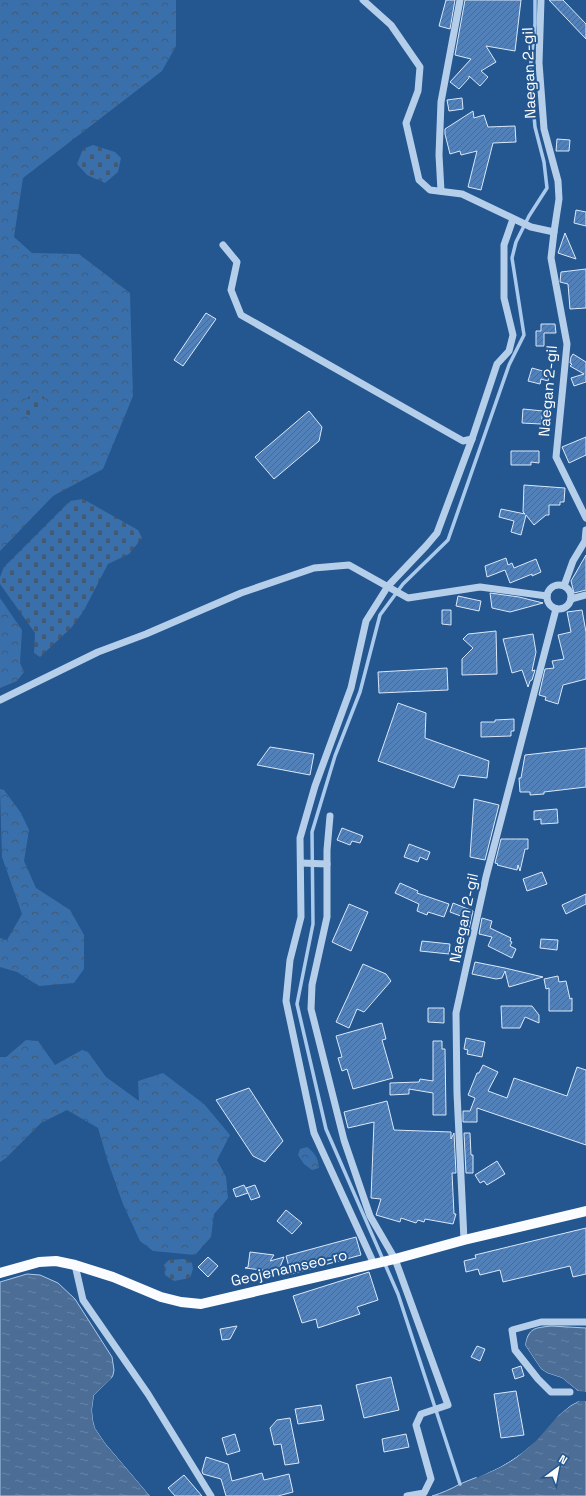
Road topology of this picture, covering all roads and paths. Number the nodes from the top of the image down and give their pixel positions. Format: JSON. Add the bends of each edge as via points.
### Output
{"nodes":[{"id":1,"x":363,"y":0,"type":"edge"},
{"id":2,"x":460,"y":0,"type":"edge"},
{"id":3,"x":541,"y":0,"type":"edge"},
{"id":4,"x":441,"y":191,"type":"junction"},
{"id":5,"x":513,"y":219,"type":"junction"},
{"id":6,"x":554,"y":232,"type":"junction"},
{"id":7,"x":223,"y":245,"type":"dead end"},
{"id":8,"x":472,"y":439,"type":"junction"},
{"id":9,"x":586,"y":518,"type":"edge"},
{"id":10,"x":586,"y":530,"type":"edge"},
{"id":11,"x":388,"y":586,"type":"junction"},
{"id":12,"x":564,"y":586,"type":"junction"},
{"id":13,"x":586,"y":595,"type":"edge"},
{"id":14,"x":547,"y":596,"type":"junction"},
{"id":15,"x":571,"y":599,"type":"junction"},
{"id":16,"x":556,"y":609,"type":"junction"},
{"id":17,"x":0,"y":700,"type":"edge"},
{"id":18,"x":330,"y":816,"type":"dead end"},
{"id":19,"x":301,"y":863,"type":"junction"},
{"id":20,"x":327,"y":864,"type":"junction"},
{"id":21,"x":586,"y":1211,"type":"edge"},
{"id":22,"x":464,"y":1240,"type":"junction"},
{"id":23,"x":395,"y":1259,"type":"junction"},
{"id":24,"x":374,"y":1264,"type":"junction"},
{"id":25,"x":75,"y":1265,"type":"junction"},
{"id":26,"x":0,"y":1273,"type":"edge"},
{"id":27,"x":586,"y":1322,"type":"edge"},
{"id":28,"x":570,"y":1392,"type":"dead end"},
{"id":29,"x":211,"y":1496,"type":"edge"},
{"id":30,"x":407,"y":1496,"type":"edge"}],
"edges":[{"from":1,"to":4,"type":"lane","via":[[391,25],[420,67],[418,91],[406,123],[419,180],[430,190]]},
{"from":2,"to":4,"type":"lane","via":[[441,102],[438,155]]},
{"from":3,"to":6,"type":"lane","name":"Naegan 2-gil","via":[[539,63],[544,129],[558,181],[560,199]]},
{"from":4,"to":5,"type":"lane","via":[[462,194]]},
{"from":5,"to":6,"type":"lane","via":[[530,227]]},
{"from":5,"to":8,"type":"lane","via":[[504,245],[504,298],[513,335],[509,351],[497,364]]},
{"from":6,"to":9,"type":"lane","name":"Naegan 2-gil","via":[[551,258],[567,344],[556,457]]},
{"from":7,"to":8,"type":"lane","via":[[237,262],[231,290],[241,315],[463,441]]},
{"from":8,"to":11,"type":"lane","via":[[438,533]]},
{"from":10,"to":12,"type":"lane","via":[[585,541],[573,561]]},
{"from":11,"to":14,"type":"lane","via":[[408,598],[480,587]]},
{"from":11,"to":17,"type":"lane","via":[[349,565],[314,568],[241,593],[98,652]]},
{"from":11,"to":19,"type":"lane","via":[[366,621],[351,688],[315,786],[300,838]]},
{"from":12,"to":14,"type":"lane","via":[[552,588]]},
{"from":12,"to":15,"type":"lane","via":[[570,592]]},
{"from":13,"to":15,"type":"lane"},
{"from":14,"to":16,"type":"lane","via":[[550,604]]},
{"from":15,"to":16,"type":"lane","via":[[565,607]]},
{"from":16,"to":22,"type":"lane","name":"Naegan 2-gil","via":[[486,877],[456,1013]]},
{"from":18,"to":20,"type":"lane"},
{"from":19,"to":20,"type":"lane"},
{"from":19,"to":24,"type":"lane","via":[[301,917],[290,960],[286,1001],[314,1133]]},
{"from":20,"to":23,"type":"lane","via":[[327,917],[312,985],[311,1009],[344,1140],[370,1216]]},
{"from":21,"to":22,"type":"main road","name":"Geojenamseo-ro"},
{"from":22,"to":23,"type":"main road","name":"Geojenamseo-ro"},
{"from":23,"to":24,"type":"main road","name":"Geojenamseo-ro"},
{"from":23,"to":30,"type":"lane","via":[[448,1405],[421,1414],[416,1425],[431,1480],[424,1493]]},
{"from":24,"to":25,"type":"main road","name":"Geojenamseo-ro","via":[[200,1304],[161,1297],[113,1277]]},
{"from":25,"to":26,"type":"main road","name":"Geojenamseo-ro","via":[[56,1261],[39,1262]]},
{"from":25,"to":29,"type":"lane","via":[[83,1300],[148,1394]]},
{"from":27,"to":28,"type":"lane","via":[[541,1322],[512,1330],[515,1350],[538,1379],[551,1392]]}]}
